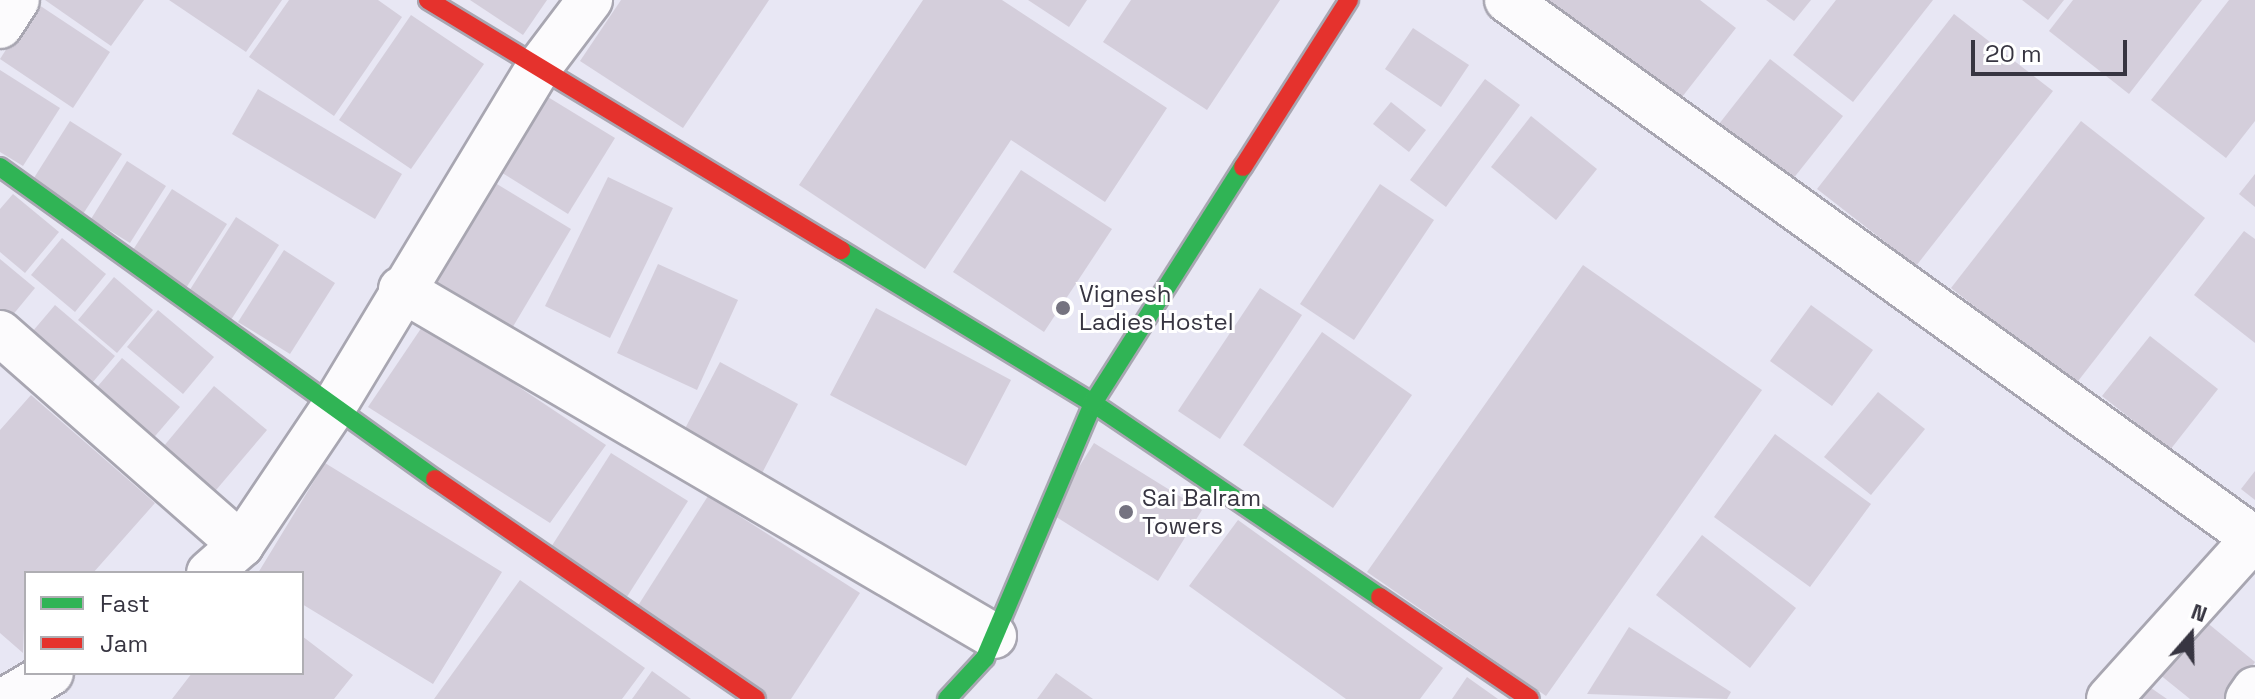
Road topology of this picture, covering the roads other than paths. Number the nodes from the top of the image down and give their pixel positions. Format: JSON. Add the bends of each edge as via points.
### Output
{"nodes":[{"id":1,"x":17,"y":0,"type":"edge"},
{"id":2,"x":428,"y":0,"type":"edge"},
{"id":3,"x":590,"y":0,"type":"edge"},
{"id":4,"x":1349,"y":0,"type":"edge"},
{"id":5,"x":1507,"y":0,"type":"edge"},
{"id":6,"x":0,"y":26,"type":"edge"},
{"id":7,"x":537,"y":70,"type":"junction"},
{"id":8,"x":0,"y":167,"type":"edge"},
{"id":9,"x":401,"y":289,"type":"junction"},
{"id":10,"x":0,"y":333,"type":"edge"},
{"id":11,"x":1093,"y":403,"type":"junction"},
{"id":12,"x":333,"y":408,"type":"junction"},
{"id":13,"x":2254,"y":538,"type":"edge"},
{"id":14,"x":225,"y":559,"type":"edge"},
{"id":15,"x":994,"y":636,"type":"junction"},
{"id":16,"x":46,"y":675,"type":"edge"},
{"id":17,"x":2255,"y":689,"type":"edge"},
{"id":18,"x":6,"y":693,"type":"edge"},
{"id":19,"x":756,"y":699,"type":"edge"},
{"id":20,"x":947,"y":699,"type":"edge"},
{"id":21,"x":1530,"y":699,"type":"edge"},
{"id":22,"x":2109,"y":699,"type":"edge"},
{"id":23,"x":2248,"y":699,"type":"edge"}],
"edges":[{"from":1,"to":6,"type":"street"},
{"from":2,"to":7,"type":"street"},
{"from":3,"to":7,"type":"street"},
{"from":4,"to":11,"type":"street"},
{"from":5,"to":13,"type":"street"},
{"from":7,"to":9,"type":"street"},
{"from":7,"to":11,"type":"street"},
{"from":8,"to":12,"type":"street"},
{"from":9,"to":12,"type":"street"},
{"from":9,"to":15,"type":"street"},
{"from":10,"to":14,"type":"street"},
{"from":11,"to":15,"type":"street"},
{"from":11,"to":21,"type":"street"},
{"from":12,"to":14,"type":"street"},
{"from":12,"to":19,"type":"street"},
{"from":13,"to":22,"type":"street"},
{"from":15,"to":20,"type":"street","via":[[985,658]]},
{"from":16,"to":18,"type":"street"},
{"from":17,"to":23,"type":"street"}]}
